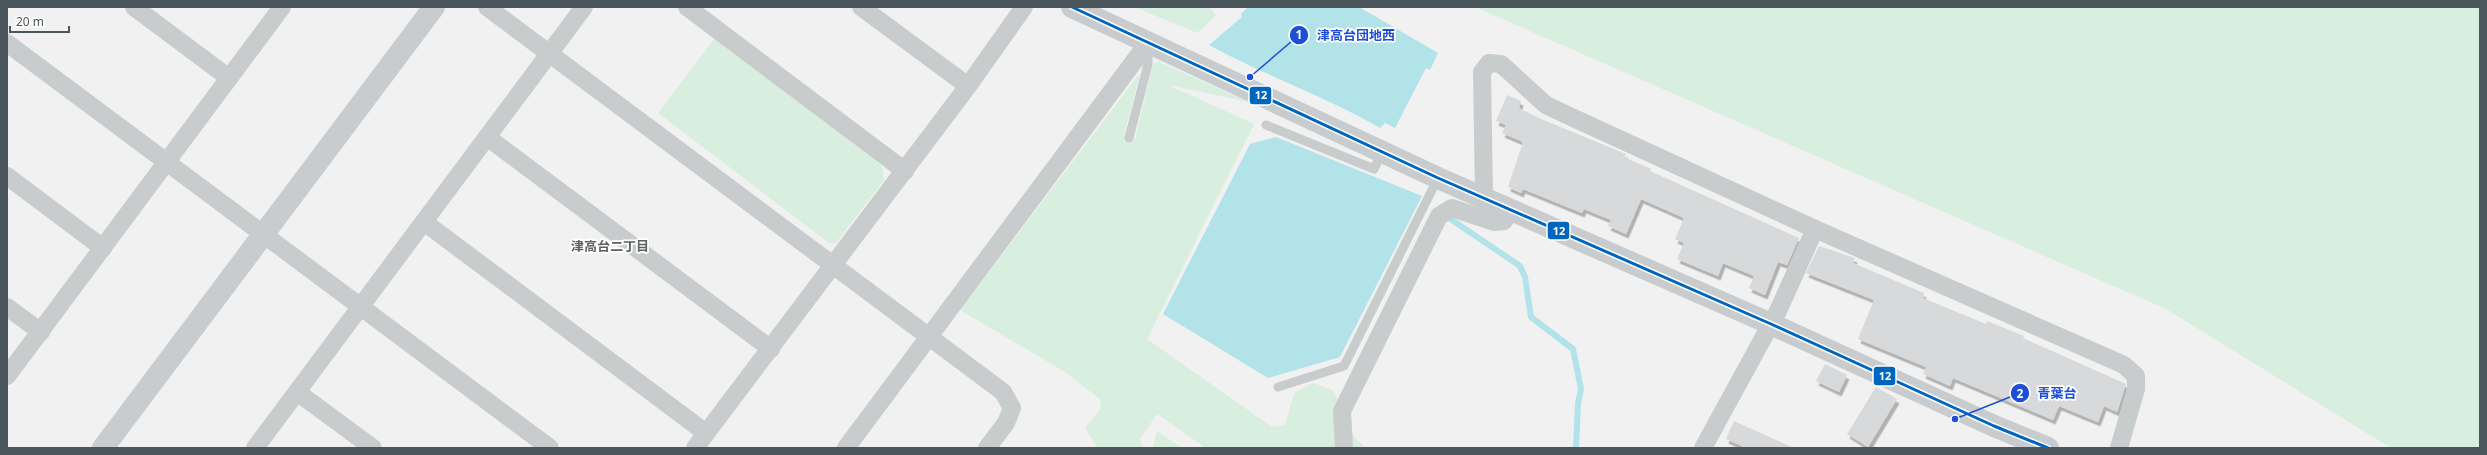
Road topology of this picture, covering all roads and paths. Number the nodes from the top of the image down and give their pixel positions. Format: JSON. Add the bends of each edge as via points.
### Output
{"nodes":[{"id":1,"x":134,"y":7,"type":"edge"},
{"id":2,"x":282,"y":7,"type":"edge"},
{"id":3,"x":434,"y":7,"type":"edge"},
{"id":4,"x":487,"y":7,"type":"edge"},
{"id":5,"x":584,"y":7,"type":"edge"},
{"id":6,"x":687,"y":7,"type":"edge"},
{"id":7,"x":861,"y":7,"type":"edge"},
{"id":8,"x":1024,"y":7,"type":"edge"},
{"id":9,"x":1072,"y":7,"type":"edge"},
{"id":10,"x":7,"y":43,"type":"edge"},
{"id":11,"x":1148,"y":44,"type":"junction"},
{"id":12,"x":550,"y":53,"type":"junction"},
{"id":13,"x":228,"y":78,"type":"junction"},
{"id":14,"x":968,"y":86,"type":"junction"},
{"id":15,"x":1266,"y":125,"type":"dead end"},
{"id":16,"x":487,"y":137,"type":"junction"},
{"id":17,"x":1129,"y":138,"type":"dead end"},
{"id":18,"x":1382,"y":151,"type":"junction"},
{"id":19,"x":167,"y":163,"type":"junction"},
{"id":20,"x":905,"y":171,"type":"junction"},
{"id":21,"x":7,"y":176,"type":"edge"},
{"id":22,"x":1438,"y":178,"type":"junction"},
{"id":23,"x":1484,"y":197,"type":"junction"},
{"id":24,"x":1511,"y":209,"type":"junction"},
{"id":25,"x":424,"y":222,"type":"junction"},
{"id":26,"x":1815,"y":229,"type":"junction"},
{"id":27,"x":262,"y":235,"type":"junction"},
{"id":28,"x":103,"y":248,"type":"junction"},
{"id":29,"x":833,"y":267,"type":"junction"},
{"id":30,"x":7,"y":307,"type":"edge"},
{"id":31,"x":360,"y":308,"type":"junction"},
{"id":32,"x":1771,"y":324,"type":"junction"},
{"id":33,"x":41,"y":332,"type":"junction"},
{"id":34,"x":929,"y":338,"type":"junction"},
{"id":35,"x":771,"y":349,"type":"junction"},
{"id":36,"x":7,"y":376,"type":"edge"},
{"id":37,"x":1278,"y":387,"type":"dead end"},
{"id":38,"x":297,"y":392,"type":"junction"},
{"id":39,"x":706,"y":434,"type":"junction"},
{"id":40,"x":103,"y":448,"type":"edge"},
{"id":41,"x":255,"y":448,"type":"edge"},
{"id":42,"x":373,"y":448,"type":"edge"},
{"id":43,"x":550,"y":448,"type":"edge"},
{"id":44,"x":695,"y":448,"type":"edge"},
{"id":45,"x":846,"y":448,"type":"edge"},
{"id":46,"x":987,"y":448,"type":"edge"},
{"id":47,"x":1344,"y":448,"type":"edge"},
{"id":48,"x":1703,"y":448,"type":"edge"},
{"id":49,"x":2048,"y":448,"type":"edge"},
{"id":50,"x":2119,"y":448,"type":"edge"}],
"edges":[{"from":1,"to":13,"type":"street"},
{"from":2,"to":13,"type":"street"},
{"from":3,"to":27,"type":"street"},
{"from":4,"to":12,"type":"street"},
{"from":5,"to":12,"type":"street"},
{"from":6,"to":20,"type":"street"},
{"from":7,"to":14,"type":"street"},
{"from":8,"to":14,"type":"street"},
{"from":9,"to":11,"type":"street"},
{"from":10,"to":19,"type":"street"},
{"from":11,"to":17,"type":"lane","via":[[1148,64]]},
{"from":11,"to":18,"type":"street"},
{"from":11,"to":34,"type":"street"},
{"from":12,"to":16,"type":"street"},
{"from":12,"to":29,"type":"street"},
{"from":13,"to":19,"type":"street"},
{"from":14,"to":20,"type":"street"},
{"from":15,"to":18,"type":"lane","via":[[1374,169]]},
{"from":16,"to":25,"type":"street"},
{"from":16,"to":35,"type":"street"},
{"from":18,"to":22,"type":"street"},
{"from":19,"to":27,"type":"street"},
{"from":19,"to":28,"type":"street"},
{"from":20,"to":29,"type":"street"},
{"from":21,"to":28,"type":"street"},
{"from":22,"to":23,"type":"street"},
{"from":22,"to":37,"type":"lane","via":[[1344,366]]},
{"from":23,"to":24,"type":"street"},
{"from":23,"to":26,"type":"street","via":[[1482,72],[1489,63],[1501,64],[1553,108]]},
{"from":24,"to":32,"type":"street"},
{"from":24,"to":47,"type":"street","via":[[1504,220],[1494,222],[1452,208],[1439,216],[1342,411]]},
{"from":25,"to":31,"type":"street"},
{"from":25,"to":39,"type":"street"},
{"from":26,"to":32,"type":"street"},
{"from":26,"to":50,"type":"street","via":[[2124,365],[2136,376],[2136,389]]},
{"from":27,"to":31,"type":"street"},
{"from":27,"to":40,"type":"street"},
{"from":28,"to":33,"type":"street"},
{"from":29,"to":34,"type":"street"},
{"from":29,"to":35,"type":"street"},
{"from":30,"to":33,"type":"street"},
{"from":31,"to":38,"type":"street"},
{"from":31,"to":43,"type":"street"},
{"from":32,"to":48,"type":"street"},
{"from":32,"to":49,"type":"street"},
{"from":33,"to":36,"type":"street"},
{"from":34,"to":45,"type":"street"},
{"from":34,"to":46,"type":"street","via":[[1002,392],[1012,408],[1006,423]]},
{"from":35,"to":39,"type":"street"},
{"from":38,"to":41,"type":"street"},
{"from":38,"to":42,"type":"street"},
{"from":39,"to":44,"type":"street"}]}
